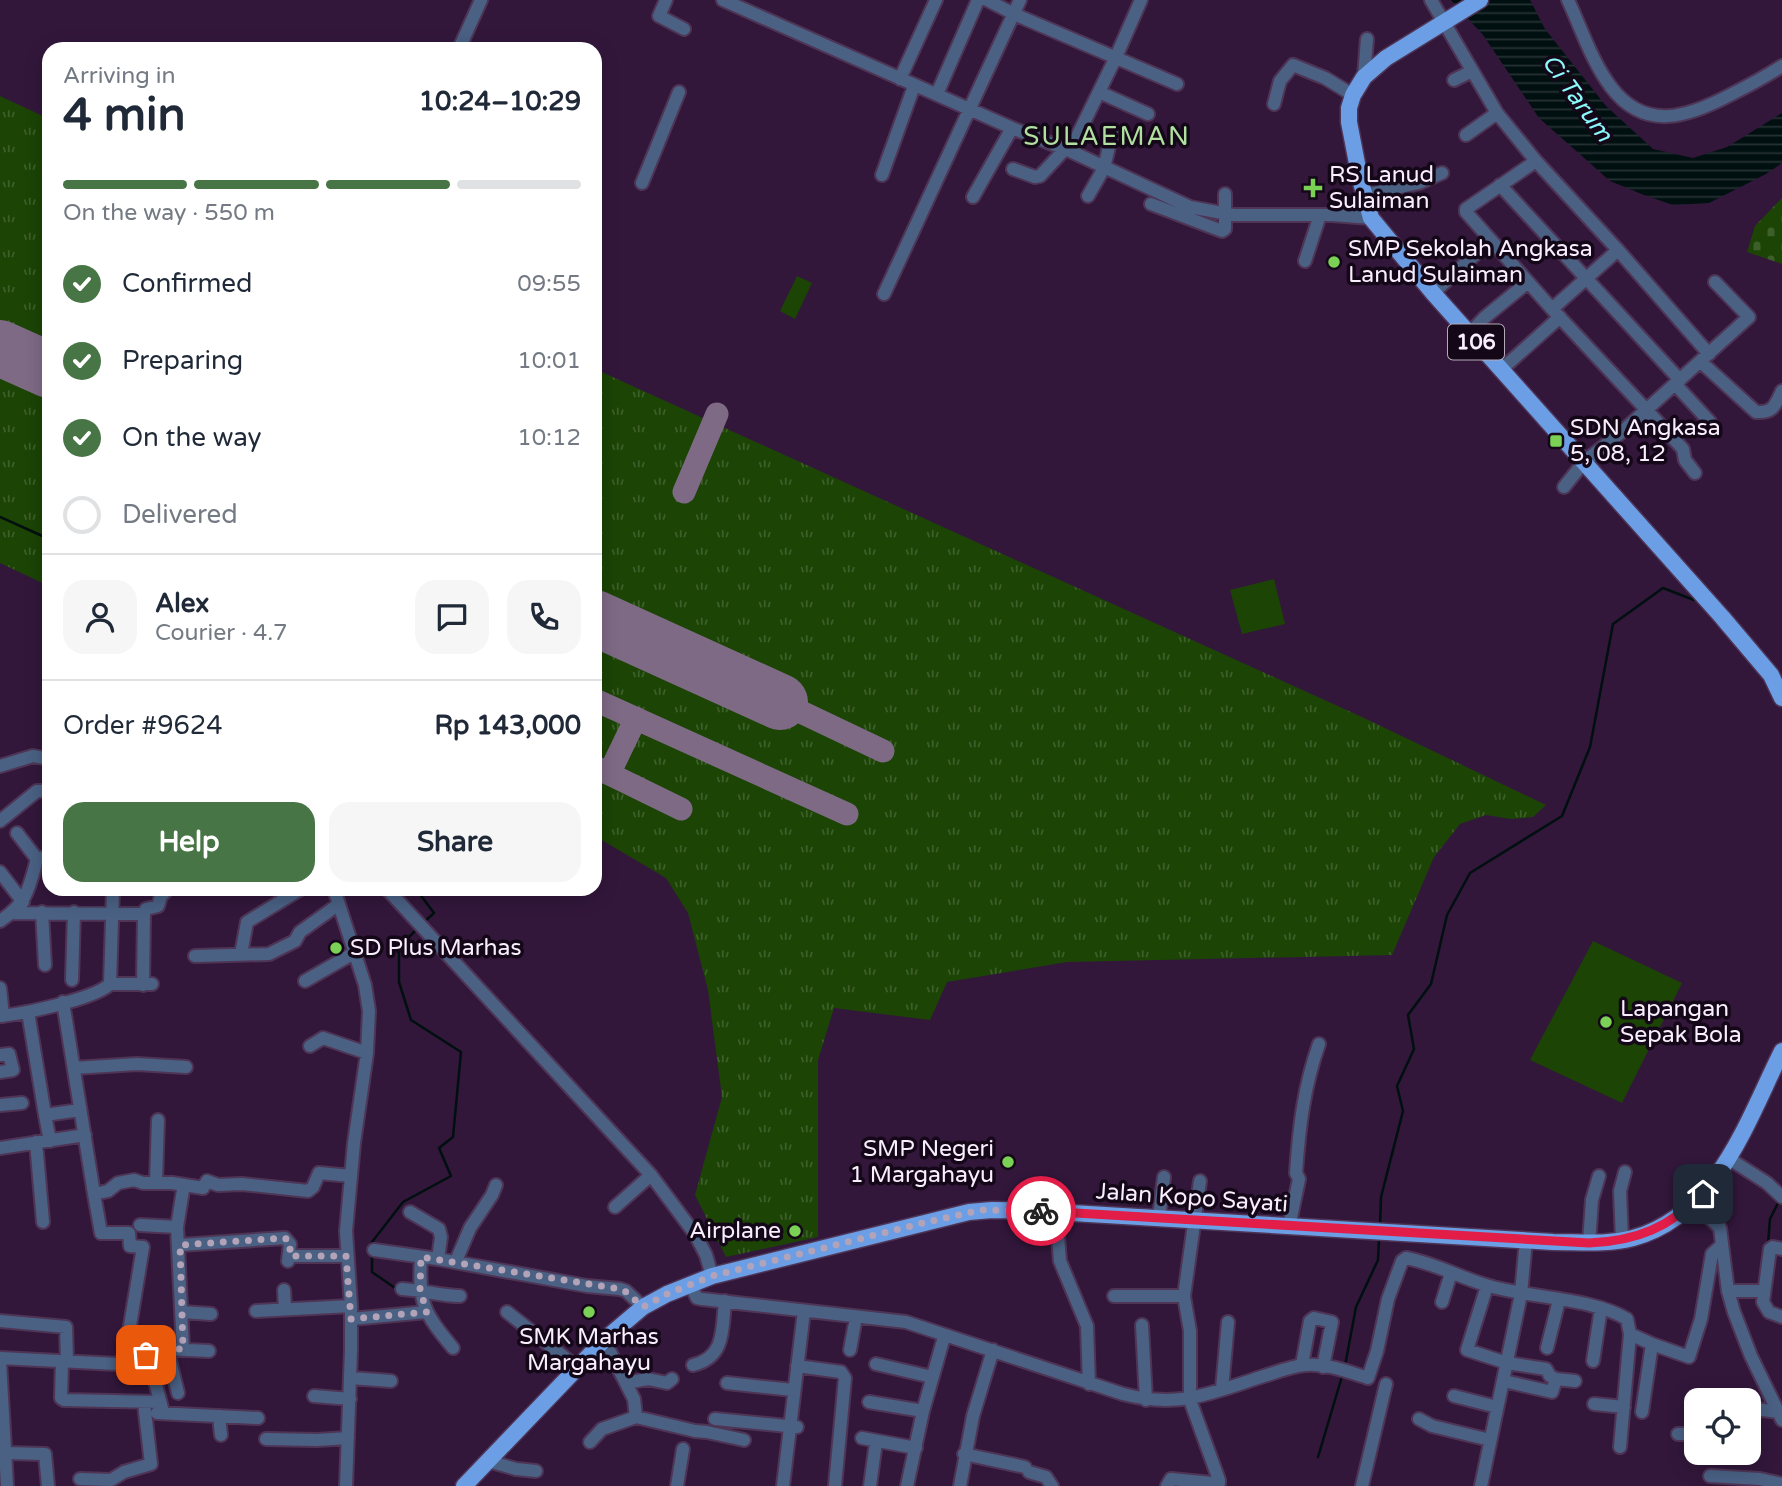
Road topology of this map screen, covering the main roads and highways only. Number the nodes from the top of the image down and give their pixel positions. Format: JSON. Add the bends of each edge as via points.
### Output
{"nodes":[{"id":1,"x":1480,"y":0,"type":"edge"},
{"id":2,"x":1782,"y":698,"type":"edge"},
{"id":3,"x":1782,"y":1051,"type":"edge"},
{"id":4,"x":464,"y":1486,"type":"edge"}],
"edges":[{"from":1,"to":2,"type":"main road","number":"106","via":[[1386,58],[1364,77],[1353,95],[1349,114],[1368,206],[1433,293],[1579,464],[1765,667]]},
{"from":3,"to":4,"type":"main road","name":"Jalan Kopo Sayati","via":[[1713,1182],[1657,1229],[1622,1240],[1589,1243],[1159,1217],[969,1212],[712,1276],[643,1307],[604,1340]]}]}
